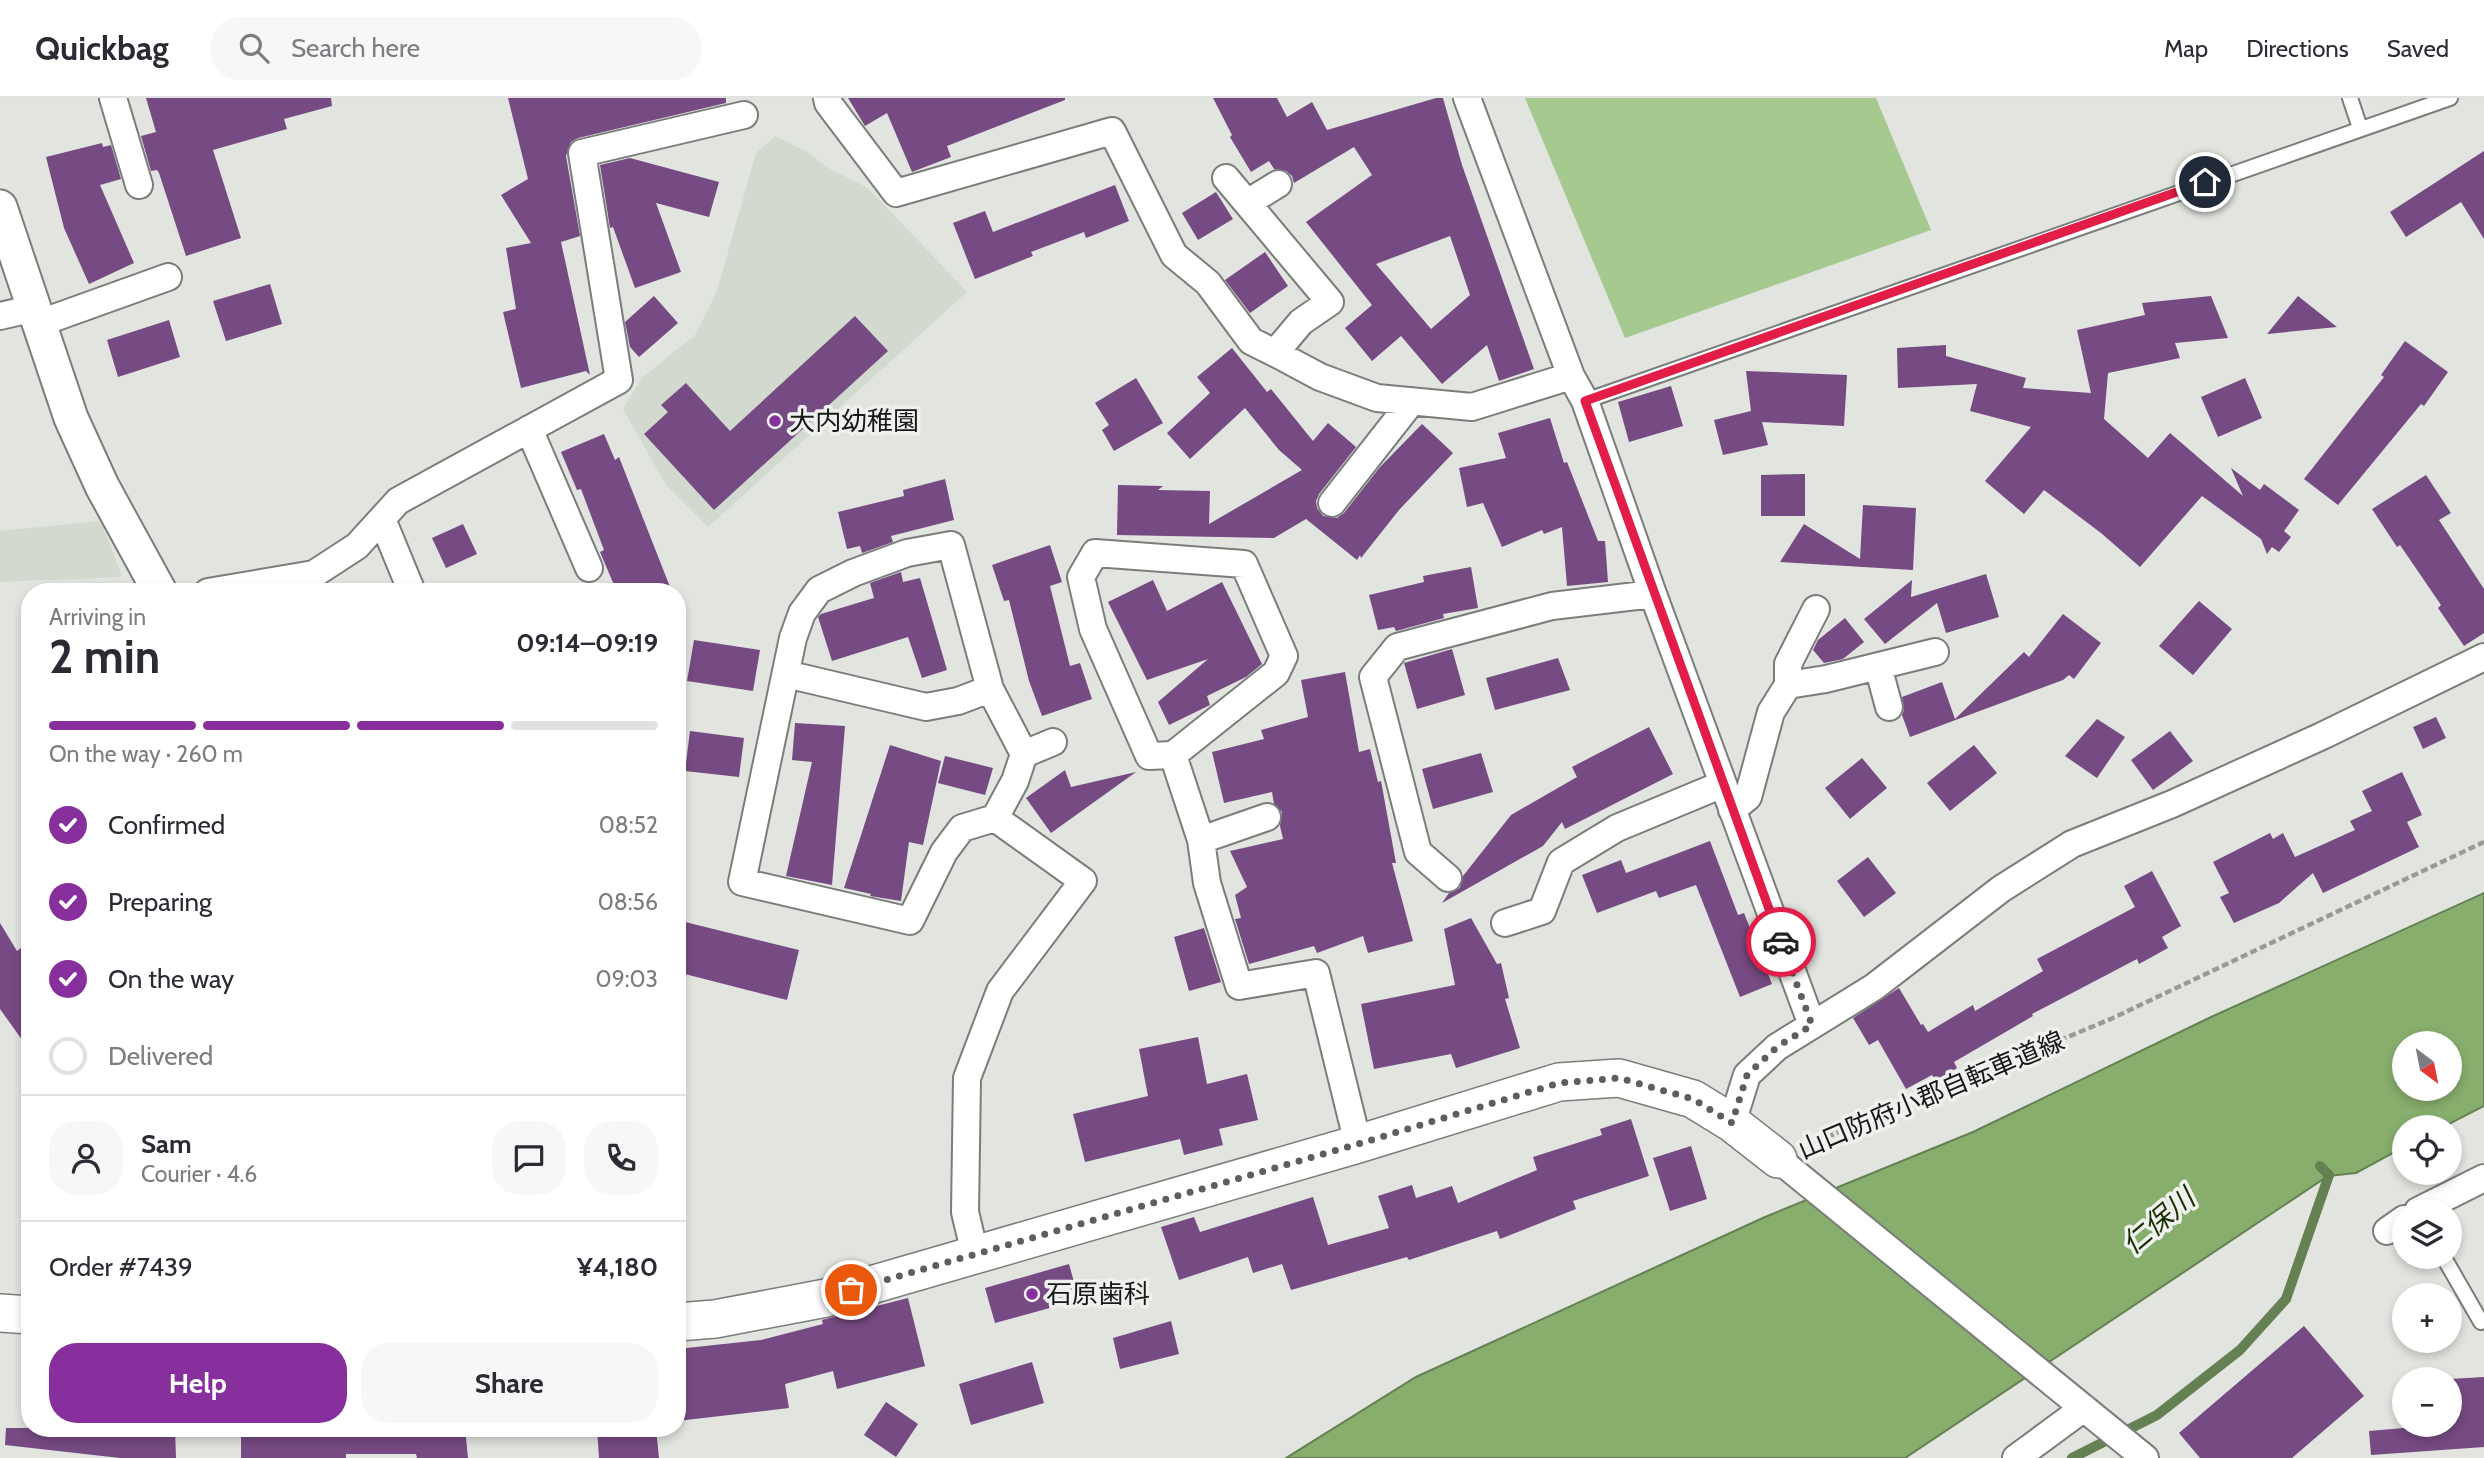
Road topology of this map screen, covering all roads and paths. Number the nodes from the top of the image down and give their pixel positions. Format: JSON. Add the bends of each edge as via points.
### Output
{"nodes":[{"id":1,"x":113,"y":98,"type":"edge"},
{"id":2,"x":827,"y":98,"type":"edge"},
{"id":3,"x":1467,"y":98,"type":"edge"},
{"id":4,"x":2350,"y":98,"type":"edge"},
{"id":5,"x":2450,"y":98,"type":"edge"},
{"id":6,"x":744,"y":115,"type":"dead end"},
{"id":7,"x":2360,"y":128,"type":"junction"},
{"id":8,"x":1226,"y":178,"type":"dead end"},
{"id":9,"x":1278,"y":184,"type":"dead end"},
{"id":10,"x":139,"y":185,"type":"dead end"},
{"id":11,"x":1247,"y":203,"type":"junction"},
{"id":12,"x":0,"y":207,"type":"edge"},
{"id":13,"x":168,"y":277,"type":"dead end"},
{"id":14,"x":0,"y":316,"type":"edge"},
{"id":15,"x":37,"y":316,"type":"junction"},
{"id":16,"x":1275,"y":354,"type":"junction"},
{"id":17,"x":1572,"y":376,"type":"junction"},
{"id":18,"x":1412,"y":401,"type":"junction"},
{"id":19,"x":1585,"y":401,"type":"junction"},
{"id":20,"x":529,"y":429,"type":"junction"},
{"id":21,"x":1332,"y":503,"type":"dead end"},
{"id":22,"x":382,"y":519,"type":"junction"},
{"id":23,"x":589,"y":568,"type":"dead end"},
{"id":24,"x":155,"y":583,"type":"edge"},
{"id":25,"x":261,"y":583,"type":"edge"},
{"id":26,"x":408,"y":583,"type":"edge"},
{"id":27,"x":1653,"y":594,"type":"junction"},
{"id":28,"x":1816,"y":609,"type":"dead end"},
{"id":29,"x":1935,"y":652,"type":"dead end"},
{"id":30,"x":2484,"y":657,"type":"edge"},
{"id":31,"x":1878,"y":666,"type":"junction"},
{"id":32,"x":786,"y":674,"type":"junction"},
{"id":33,"x":1788,"y":685,"type":"junction"},
{"id":34,"x":990,"y":689,"type":"junction"},
{"id":35,"x":1889,"y":707,"type":"dead end"},
{"id":36,"x":1053,"y":743,"type":"dead end"},
{"id":37,"x":1024,"y":754,"type":"junction"},
{"id":38,"x":1173,"y":755,"type":"junction"},
{"id":39,"x":1723,"y":784,"type":"junction"},
{"id":40,"x":1732,"y":810,"type":"junction"},
{"id":41,"x":1267,"y":817,"type":"dead end"},
{"id":42,"x":995,"y":818,"type":"junction"},
{"id":43,"x":1201,"y":840,"type":"junction"},
{"id":44,"x":2484,"y":842,"type":"edge"},
{"id":45,"x":1448,"y":878,"type":"dead end"},
{"id":46,"x":1505,"y":923,"type":"dead end"},
{"id":47,"x":1812,"y":1025,"type":"junction"},
{"id":48,"x":1732,"y":1123,"type":"junction"},
{"id":49,"x":1358,"y":1144,"type":"junction"},
{"id":50,"x":1783,"y":1164,"type":"junction"},
{"id":51,"x":2484,"y":1178,"type":"edge"},
{"id":52,"x":2442,"y":1199,"type":"edge"},
{"id":53,"x":975,"y":1254,"type":"junction"},
{"id":54,"x":2450,"y":1269,"type":"edge"},
{"id":55,"x":0,"y":1313,"type":"edge"},
{"id":56,"x":21,"y":1314,"type":"edge"},
{"id":57,"x":686,"y":1321,"type":"edge"},
{"id":58,"x":2481,"y":1322,"type":"dead end"},
{"id":59,"x":2084,"y":1409,"type":"junction"},
{"id":60,"x":2016,"y":1458,"type":"edge"},
{"id":61,"x":2145,"y":1458,"type":"edge"}],
"edges":[{"from":1,"to":10,"type":"street"},
{"from":2,"to":16,"type":"street","via":[[896,194],[1112,131],[1174,255],[1208,283],[1251,341]]},
{"from":3,"to":17,"type":"street"},
{"from":4,"to":7,"type":"lane"},
{"from":5,"to":7,"type":"lane"},
{"from":6,"to":20,"type":"street","via":[[582,153],[619,380]]},
{"from":7,"to":19,"type":"lane"},
{"from":8,"to":11,"type":"street"},
{"from":9,"to":11,"type":"street"},
{"from":11,"to":16,"type":"street","via":[[1330,302],[1301,322]]},
{"from":12,"to":15,"type":"street"},
{"from":13,"to":15,"type":"street"},
{"from":14,"to":15,"type":"street"},
{"from":15,"to":24,"type":"street","via":[[71,418]]},
{"from":16,"to":18,"type":"street","via":[[1377,398]]},
{"from":17,"to":18,"type":"street","via":[[1472,407]]},
{"from":17,"to":19,"type":"street"},
{"from":18,"to":21,"type":"street"},
{"from":19,"to":27,"type":"street"},
{"from":20,"to":22,"type":"street","via":[[398,501]]},
{"from":20,"to":23,"type":"street"},
{"from":22,"to":25,"type":"street","via":[[357,546],[314,574]]},
{"from":22,"to":26,"type":"street"},
{"from":27,"to":39,"type":"street"},
{"from":27,"to":45,"type":"street","via":[[1552,606],[1397,647],[1373,677],[1418,852]]},
{"from":28,"to":33,"type":"street","via":[[1788,664]]},
{"from":29,"to":31,"type":"street"},
{"from":30,"to":47,"type":"street","via":[[2322,736],[2072,844],[2001,888],[1874,987]]},
{"from":31,"to":33,"type":"street"},
{"from":31,"to":35,"type":"street"},
{"from":32,"to":34,"type":"street","via":[[926,707]]},
{"from":32,"to":34,"type":"street","via":[[802,613],[819,590],[907,553],[951,545]]},
{"from":32,"to":42,"type":"street","via":[[742,882],[910,921],[944,852],[962,828]]},
{"from":33,"to":40,"type":"street","via":[[1771,712],[1748,797]]},
{"from":34,"to":37,"type":"street"},
{"from":36,"to":37,"type":"street"},
{"from":37,"to":42,"type":"street"},
{"from":38,"to":38,"type":"street","via":[[1276,673],[1284,656],[1244,564],[1095,553],[1081,577],[1093,629],[1149,756]]},
{"from":38,"to":43,"type":"street"},
{"from":39,"to":40,"type":"street"},
{"from":39,"to":46,"type":"street","via":[[1617,828],[1562,862],[1542,911]]},
{"from":40,"to":47,"type":"street"},
{"from":41,"to":43,"type":"street"},
{"from":42,"to":53,"type":"street","via":[[1083,881],[1000,991],[967,1077],[965,1212]]},
{"from":43,"to":49,"type":"street","via":[[1207,883],[1239,986],[1317,973]]},
{"from":44,"to":50,"type":"path","name":"山口防府小郡自転車道線","via":[[2113,1018],[1904,1102]]},
{"from":47,"to":48,"type":"street","via":[[1777,1047],[1747,1075]]},
{"from":48,"to":49,"type":"main road","name":"山口防府小郡自転車道線","via":[[1693,1099],[1619,1078],[1559,1083]]},
{"from":48,"to":50,"type":"main road","name":"山口防府小郡自転車道線"},
{"from":49,"to":53,"type":"main road","name":"山口防府小郡自転車道線"},
{"from":50,"to":59,"type":"street"},
{"from":51,"to":52,"type":"street"},
{"from":53,"to":57,"type":"main road","name":"山口防府小郡自転車道線","via":[[826,1298]]},
{"from":54,"to":58,"type":"lane"},
{"from":55,"to":56,"type":"main road"},
{"from":59,"to":60,"type":"street"},
{"from":59,"to":61,"type":"street"}]}
